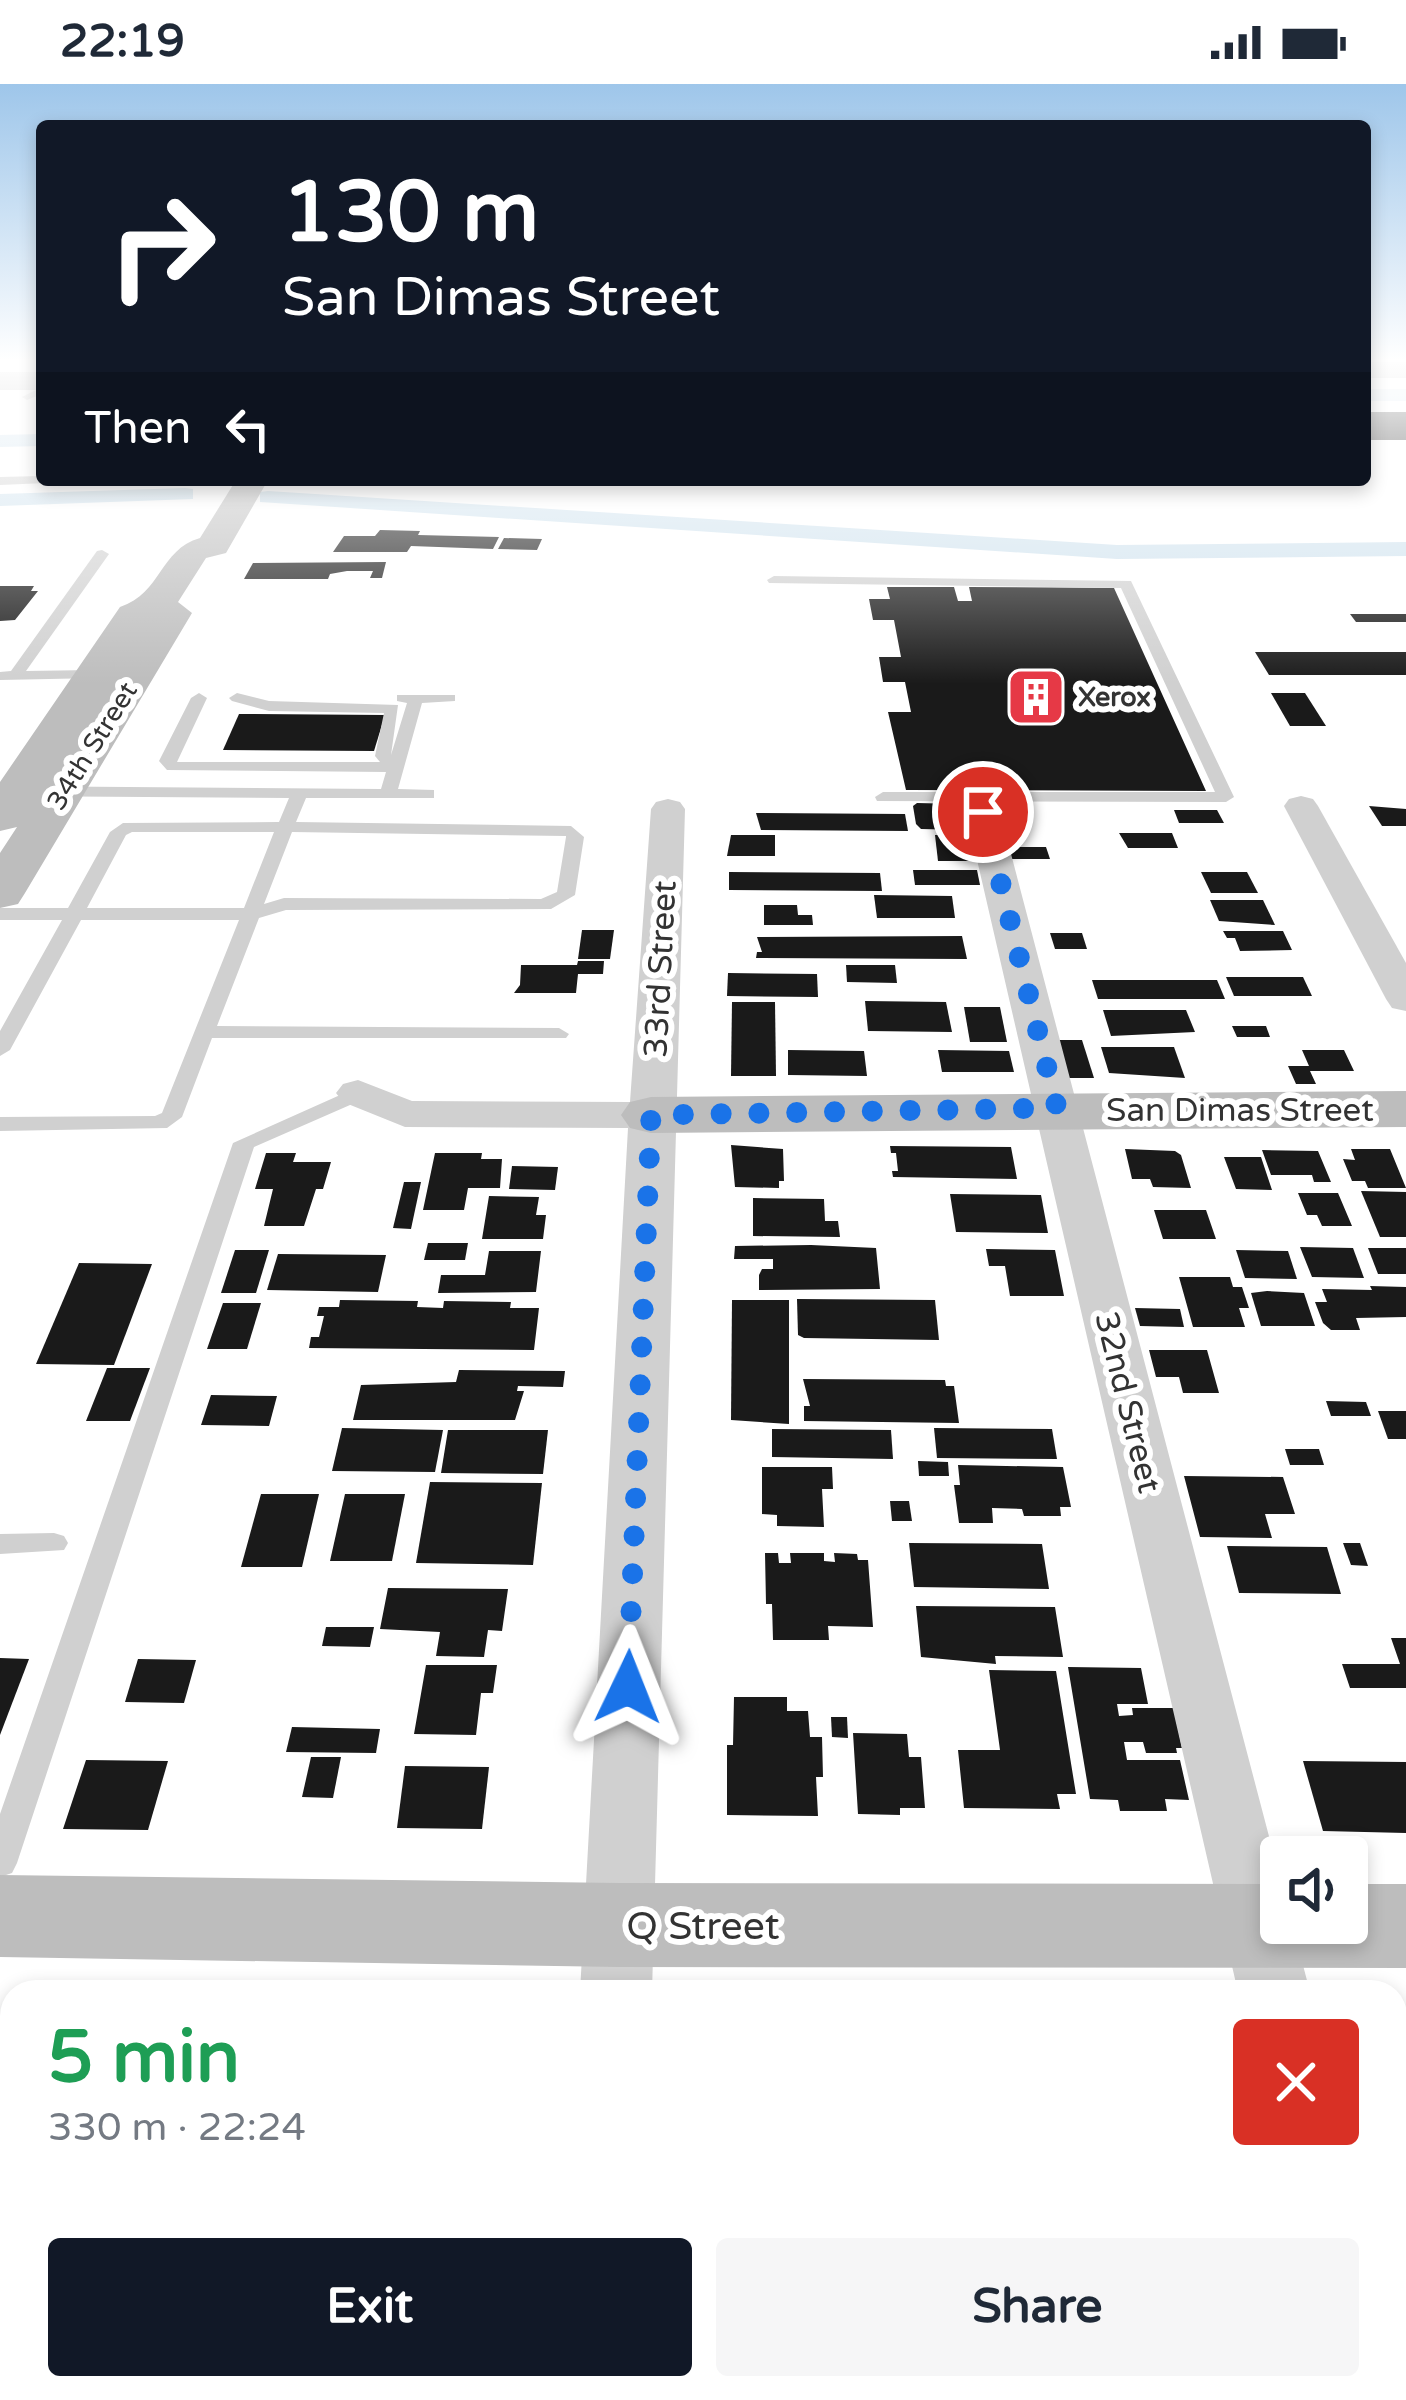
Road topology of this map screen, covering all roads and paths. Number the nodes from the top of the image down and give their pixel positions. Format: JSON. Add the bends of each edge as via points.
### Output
{"nodes":[{"id":1,"x":36,"y":480,"type":"edge"},
{"id":2,"x":0,"y":481,"type":"edge"},
{"id":3,"x":217,"y":486,"type":"edge"},
{"id":4,"x":248,"y":486,"type":"edge"},
{"id":5,"x":194,"y":551,"type":"junction"},
{"id":6,"x":103,"y":554,"type":"dead end"},
{"id":7,"x":774,"y":580,"type":"dead end"},
{"id":8,"x":155,"y":608,"type":"junction"},
{"id":9,"x":93,"y":675,"type":"junction"},
{"id":10,"x":7,"y":676,"type":"edge"},
{"id":11,"x":178,"y":698,"type":"dead end"},
{"id":12,"x":199,"y":698,"type":"junction"},
{"id":13,"x":237,"y":698,"type":"junction"},
{"id":14,"x":416,"y":698,"type":"junction"},
{"id":15,"x":450,"y":698,"type":"dead end"},
{"id":16,"x":396,"y":767,"type":"junction"},
{"id":17,"x":300,"y":793,"type":"junction"},
{"id":18,"x":388,"y":794,"type":"junction"},
{"id":19,"x":428,"y":794,"type":"dead end"},
{"id":20,"x":884,"y":797,"type":"dead end"},
{"id":21,"x":20,"y":798,"type":"edge"},
{"id":22,"x":1301,"y":806,"type":"dead end"},
{"id":23,"x":668,"y":809,"type":"dead end"},
{"id":24,"x":983,"y":812,"type":"dead end"},
{"id":25,"x":285,"y":826,"type":"junction"},
{"id":26,"x":0,"y":893,"type":"edge"},
{"id":27,"x":0,"y":914,"type":"edge"},
{"id":28,"x":73,"y":914,"type":"junction"},
{"id":29,"x":253,"y":914,"type":"junction"},
{"id":30,"x":1406,"y":999,"type":"edge"},
{"id":31,"x":205,"y":1032,"type":"junction"},
{"id":32,"x":559,"y":1034,"type":"dead end"},
{"id":33,"x":0,"y":1050,"type":"edge"},
{"id":34,"x":358,"y":1093,"type":"joint"},
{"id":35,"x":1057,"y":1108,"type":"junction"},
{"id":36,"x":1406,"y":1109,"type":"edge"},
{"id":37,"x":651,"y":1115,"type":"junction"},
{"id":38,"x":0,"y":1124,"type":"edge"},
{"id":39,"x":54,"y":1543,"type":"dead end"},
{"id":40,"x":0,"y":1544,"type":"edge"},
{"id":41,"x":0,"y":1863,"type":"edge"},
{"id":42,"x":0,"y":1916,"type":"edge"},
{"id":43,"x":1406,"y":1926,"type":"edge"},
{"id":44,"x":618,"y":1958,"type":"edge"},
{"id":45,"x":1266,"y":1959,"type":"edge"}],
"edges":[{"from":1,"to":2,"type":"lane"},
{"from":3,"to":5,"type":"street","name":"34th Street","via":[[179,545]]},
{"from":4,"to":5,"type":"street","name":"34th Street","via":[[213,545]]},
{"from":5,"to":8,"type":"street","name":"34th Street"},
{"from":6,"to":10,"type":"lane"},
{"from":7,"to":20,"type":"lane","via":[[1126,584],[1226,796]]},
{"from":8,"to":9,"type":"street","name":"34th Street","via":[[134,615]]},
{"from":8,"to":21,"type":"street","name":"34th Street","via":[[172,613]]},
{"from":9,"to":10,"type":"lane"},
{"from":9,"to":21,"type":"street","name":"34th Street"},
{"from":11,"to":12,"type":"lane"},
{"from":12,"to":13,"type":"lane"},
{"from":12,"to":16,"type":"lane","via":[[167,760],[173,767]]},
{"from":13,"to":14,"type":"lane"},
{"from":13,"to":16,"type":"lane","via":[[269,706],[394,707],[383,756]]},
{"from":14,"to":15,"type":"lane"},
{"from":14,"to":16,"type":"lane"},
{"from":16,"to":18,"type":"lane"},
{"from":17,"to":18,"type":"lane"},
{"from":17,"to":21,"type":"lane"},
{"from":17,"to":25,"type":"lane"},
{"from":18,"to":19,"type":"lane"},
{"from":21,"to":26,"type":"street","name":"34th Street"},
{"from":22,"to":30,"type":"street"},
{"from":23,"to":37,"type":"street","name":"33rd Street"},
{"from":24,"to":35,"type":"street","name":"32nd Street"},
{"from":25,"to":28,"type":"lane","via":[[129,827]]},
{"from":25,"to":29,"type":"lane"},
{"from":25,"to":29,"type":"lane","via":[[559,828],[575,837],[566,895],[544,905],[284,904]]},
{"from":27,"to":28,"type":"lane"},
{"from":28,"to":29,"type":"lane"},
{"from":28,"to":33,"type":"lane"},
{"from":29,"to":31,"type":"lane"},
{"from":31,"to":32,"type":"lane"},
{"from":31,"to":38,"type":"lane","via":[[171,1117],[158,1124]]},
{"from":34,"to":37,"type":"street","name":"San Dimas Street","via":[[405,1114]]},
{"from":34,"to":41,"type":"lane","via":[[244,1142]]},
{"from":35,"to":36,"type":"street","name":"San Dimas Street"},
{"from":35,"to":37,"type":"street","name":"San Dimas Street"},
{"from":35,"to":45,"type":"street","name":"32nd Street"},
{"from":37,"to":44,"type":"street","name":"33rd Street"},
{"from":39,"to":40,"type":"lane"},
{"from":42,"to":44,"type":"street","name":"Q Street"},
{"from":43,"to":45,"type":"street","name":"Q Street"},
{"from":44,"to":45,"type":"street","name":"Q Street"}]}
